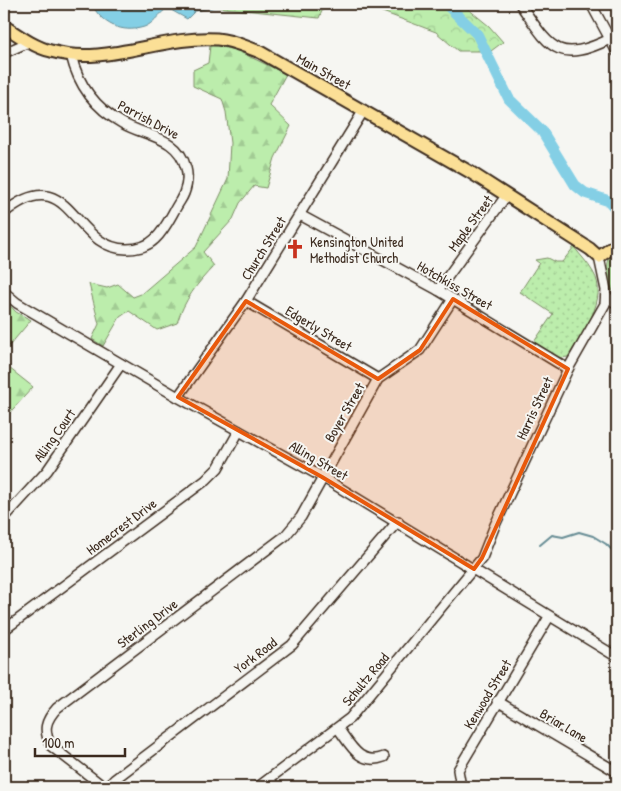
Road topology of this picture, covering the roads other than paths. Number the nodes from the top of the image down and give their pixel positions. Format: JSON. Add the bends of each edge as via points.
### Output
{"nodes":[{"id":1,"x":520,"y":4,"type":"edge"},
{"id":2,"x":591,"y":4,"type":"edge"},
{"id":3,"x":4,"y":26,"type":"edge"},
{"id":4,"x":4,"y":32,"type":"edge"},
{"id":5,"x":610,"y":39,"type":"junction"},
{"id":6,"x":29,"y":42,"type":"junction"},
{"id":7,"x":4,"y":52,"type":"edge"},
{"id":8,"x":617,"y":52,"type":"edge"},
{"id":9,"x":71,"y":55,"type":"junction"},
{"id":10,"x":364,"y":110,"type":"junction"},
{"id":11,"x":506,"y":196,"type":"junction"},
{"id":12,"x":4,"y":213,"type":"edge"},
{"id":13,"x":300,"y":215,"type":"junction"},
{"id":14,"x":616,"y":245,"type":"edge"},
{"id":15,"x":599,"y":257,"type":"junction"},
{"id":16,"x":438,"y":290,"type":"junction"},
{"id":17,"x":4,"y":292,"type":"edge"},
{"id":18,"x":606,"y":296,"type":"junction"},
{"id":19,"x":453,"y":299,"type":"junction"},
{"id":20,"x":246,"y":301,"type":"junction"},
{"id":21,"x":617,"y":304,"type":"edge"},
{"id":22,"x":121,"y":364,"type":"junction"},
{"id":23,"x":568,"y":369,"type":"junction"},
{"id":24,"x":378,"y":379,"type":"junction"},
{"id":25,"x":178,"y":397,"type":"junction"},
{"id":26,"x":239,"y":431,"type":"junction"},
{"id":27,"x":322,"y":477,"type":"junction"},
{"id":28,"x":4,"y":518,"type":"edge"},
{"id":29,"x":398,"y":522,"type":"junction"},
{"id":30,"x":474,"y":568,"type":"junction"},
{"id":31,"x":549,"y":616,"type":"junction"},
{"id":32,"x":4,"y":630,"type":"edge"},
{"id":33,"x":617,"y":657,"type":"edge"},
{"id":34,"x":497,"y":702,"type":"junction"},
{"id":35,"x":338,"y":728,"type":"junction"},
{"id":36,"x":384,"y":758,"type":"dead end"},
{"id":37,"x":617,"y":772,"type":"edge"},
{"id":38,"x":269,"y":779,"type":"junction"},
{"id":39,"x":105,"y":787,"type":"edge"},
{"id":40,"x":258,"y":787,"type":"edge"},
{"id":41,"x":275,"y":787,"type":"edge"},
{"id":42,"x":461,"y":787,"type":"edge"}],
"edges":[{"from":1,"to":5,"type":"street","via":[[546,40],[559,48],[581,52]]},
{"from":2,"to":5,"type":"street"},
{"from":3,"to":6,"type":"main road","name":"Main Street"},
{"from":4,"to":7,"type":"street"},
{"from":5,"to":8,"type":"street"},
{"from":6,"to":7,"type":"street"},
{"from":6,"to":9,"type":"main road","name":"Main Street"},
{"from":9,"to":10,"type":"main road","name":"Main Street","via":[[100,54],[193,40],[235,42],[260,52]]},
{"from":9,"to":12,"type":"street","name":"Parrish Drive","via":[[82,85],[101,108],[121,123],[159,137],[179,151],[187,172],[184,194],[160,234],[153,241],[134,249],[122,249],[101,241],[66,206],[50,196],[25,198]]},
{"from":10,"to":11,"type":"main road","name":"Main Street"},
{"from":10,"to":13,"type":"street","name":"Church Street"},
{"from":11,"to":15,"type":"main road","name":"Main Street"},
{"from":11,"to":16,"type":"street","name":"Maple Street"},
{"from":13,"to":16,"type":"street","name":"Hotchkiss Street"},
{"from":13,"to":20,"type":"street","name":"Church Street"},
{"from":14,"to":15,"type":"main road"},
{"from":15,"to":18,"type":"street","name":"Harris Street"},
{"from":16,"to":19,"type":"street","name":"Hotchkiss Street"},
{"from":17,"to":22,"type":"street","name":"Alling Street","via":[[17,303]]},
{"from":18,"to":21,"type":"street"},
{"from":18,"to":23,"type":"street","name":"Harris Street"},
{"from":19,"to":23,"type":"street","name":"Hotchkiss Street"},
{"from":19,"to":24,"type":"street","name":"Boyer Street","via":[[420,350]]},
{"from":20,"to":24,"type":"street","name":"Edgerly Street"},
{"from":20,"to":25,"type":"street","name":"Church Street"},
{"from":22,"to":25,"type":"street","name":"Alling Street"},
{"from":22,"to":28,"type":"street","name":"Alling Court","via":[[47,471]]},
{"from":23,"to":30,"type":"street","name":"Harris Street","via":[[482,558]]},
{"from":24,"to":27,"type":"street","name":"Boyer Street"},
{"from":25,"to":26,"type":"street","name":"Alling Street"},
{"from":26,"to":27,"type":"street","name":"Alling Street"},
{"from":26,"to":32,"type":"street","name":"Homecrest Drive","via":[[218,468],[206,480]]},
{"from":27,"to":29,"type":"street","name":"Alling Street"},
{"from":27,"to":39,"type":"street","name":"Sterling Drive","via":[[300,517],[285,536],[50,716],[45,726],[51,746]]},
{"from":29,"to":30,"type":"street","name":"Alling Street"},
{"from":29,"to":39,"type":"street","name":"York Road","via":[[292,645]]},
{"from":30,"to":31,"type":"street","name":"Alling Street"},
{"from":30,"to":35,"type":"street","name":"Schultz Road","via":[[361,708]]},
{"from":31,"to":33,"type":"street","name":"Alling Street"},
{"from":31,"to":34,"type":"street","name":"Kenwood Street"},
{"from":34,"to":37,"type":"street","name":"Briar Lane"},
{"from":34,"to":42,"type":"street","name":"Kenwood Street","via":[[458,770]]},
{"from":35,"to":36,"type":"street","via":[[354,750],[365,758],[373,761]]},
{"from":35,"to":38,"type":"street","name":"Schultz Road"},
{"from":38,"to":40,"type":"street","name":"Schultz Road"},
{"from":38,"to":41,"type":"street"}]}
